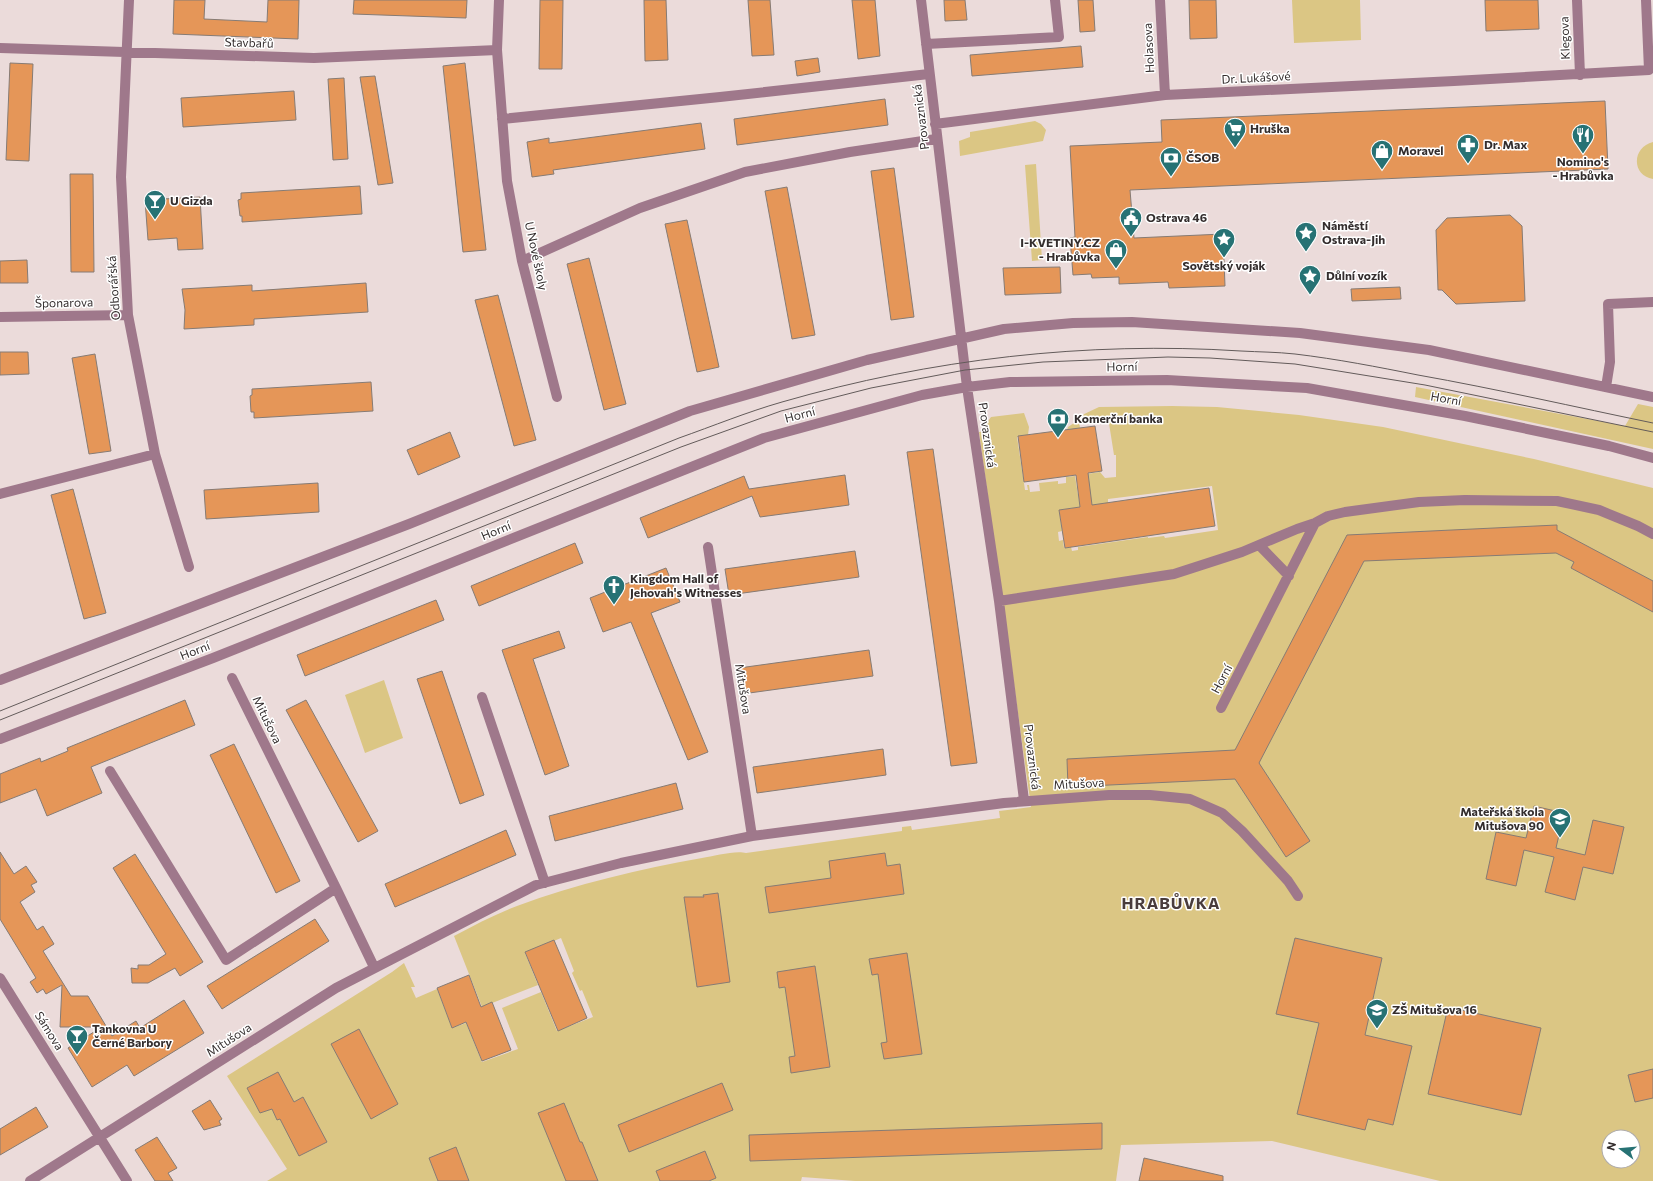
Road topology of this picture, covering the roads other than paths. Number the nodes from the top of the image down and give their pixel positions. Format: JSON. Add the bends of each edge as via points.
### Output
{"nodes":[{"id":1,"x":129,"y":0,"type":"edge"},
{"id":2,"x":499,"y":0,"type":"edge"},
{"id":3,"x":920,"y":0,"type":"edge"},
{"id":4,"x":1055,"y":0,"type":"edge"},
{"id":5,"x":1160,"y":0,"type":"edge"},
{"id":6,"x":1577,"y":0,"type":"edge"},
{"id":7,"x":1646,"y":0,"type":"edge"},
{"id":8,"x":926,"y":44,"type":"junction"},
{"id":9,"x":0,"y":48,"type":"edge"},
{"id":10,"x":497,"y":50,"type":"junction"},
{"id":11,"x":127,"y":52,"type":"junction"},
{"id":12,"x":929,"y":74,"type":"junction"},
{"id":13,"x":1580,"y":75,"type":"junction"},
{"id":14,"x":1165,"y":95,"type":"junction"},
{"id":15,"x":502,"y":119,"type":"junction"},
{"id":16,"x":935,"y":124,"type":"junction"},
{"id":17,"x":936,"y":138,"type":"junction"},
{"id":18,"x":522,"y":261,"type":"junction"},
{"id":19,"x":1653,"y":302,"type":"edge"},
{"id":20,"x":128,"y":315,"type":"junction"},
{"id":21,"x":0,"y":317,"type":"edge"},
{"id":22,"x":961,"y":338,"type":"junction"},
{"id":23,"x":967,"y":387,"type":"junction"},
{"id":24,"x":1606,"y":387,"type":"junction"},
{"id":25,"x":557,"y":397,"type":"dead end"},
{"id":26,"x":1653,"y":397,"type":"edge"},
{"id":27,"x":155,"y":454,"type":"junction"},
{"id":28,"x":1653,"y":458,"type":"edge"},
{"id":29,"x":0,"y":494,"type":"edge"},
{"id":30,"x":1316,"y":523,"type":"junction"},
{"id":31,"x":1653,"y":534,"type":"edge"},
{"id":32,"x":1259,"y":545,"type":"junction"},
{"id":33,"x":708,"y":546,"type":"dead end"},
{"id":34,"x":189,"y":566,"type":"dead end"},
{"id":35,"x":1289,"y":576,"type":"junction"},
{"id":36,"x":999,"y":600,"type":"junction"},
{"id":37,"x":232,"y":678,"type":"dead end"},
{"id":38,"x":0,"y":680,"type":"edge"},
{"id":39,"x":482,"y":697,"type":"dead end"},
{"id":40,"x":1221,"y":708,"type":"dead end"},
{"id":41,"x":0,"y":739,"type":"edge"},
{"id":42,"x":110,"y":770,"type":"dead end"},
{"id":43,"x":1024,"y":800,"type":"junction"},
{"id":44,"x":752,"y":836,"type":"junction"},
{"id":45,"x":545,"y":883,"type":"junction"},
{"id":46,"x":336,"y":888,"type":"junction"},
{"id":47,"x":1298,"y":896,"type":"dead end"},
{"id":48,"x":374,"y":967,"type":"junction"},
{"id":49,"x":0,"y":978,"type":"edge"},
{"id":50,"x":100,"y":1138,"type":"junction"},
{"id":51,"x":30,"y":1181,"type":"edge"},
{"id":52,"x":127,"y":1181,"type":"edge"}],
"edges":[{"from":1,"to":11,"type":"street","name":"Odborářská"},
{"from":2,"to":10,"type":"street","name":"U Nové školy"},
{"from":3,"to":8,"type":"street","name":"Provaznická"},
{"from":4,"to":8,"type":"street","via":[[1059,37]]},
{"from":5,"to":14,"type":"street","name":"Holasova"},
{"from":6,"to":13,"type":"street","name":"Klegova"},
{"from":7,"to":13,"type":"street","name":"Dr. Lukášové","via":[[1649,70]]},
{"from":8,"to":12,"type":"street","name":"Provaznická"},
{"from":9,"to":11,"type":"street","name":"Stavbařů"},
{"from":10,"to":11,"type":"street","name":"Stavbařů","via":[[314,58]]},
{"from":10,"to":15,"type":"street","name":"U Nové školy"},
{"from":11,"to":20,"type":"street","name":"Odborářská","via":[[121,177]]},
{"from":12,"to":15,"type":"street","name":"Provaznická"},
{"from":12,"to":16,"type":"street","name":"Provaznická"},
{"from":13,"to":14,"type":"street","name":"Dr. Lukášové"},
{"from":14,"to":16,"type":"street","name":"Dr. Lukášové"},
{"from":15,"to":18,"type":"street","name":"U Nové školy","via":[[507,181]]},
{"from":16,"to":17,"type":"street","name":"Provaznická"},
{"from":17,"to":18,"type":"street","via":[[745,172],[640,208]]},
{"from":17,"to":22,"type":"street","name":"Provaznická"},
{"from":18,"to":25,"type":"street","name":"U Nové školy"},
{"from":19,"to":24,"type":"street","via":[[1608,304],[1610,362]]},
{"from":20,"to":21,"type":"street","name":"Šponarova"},
{"from":20,"to":27,"type":"street","name":"Odborářská"},
{"from":22,"to":23,"type":"street","name":"Provaznická"},
{"from":22,"to":24,"type":"street","via":[[1011,328],[1132,322],[1300,333],[1429,350]]},
{"from":22,"to":38,"type":"street","via":[[867,360],[690,411],[409,524]]},
{"from":23,"to":28,"type":"street","name":"Horní","via":[[1010,382],[1167,380],[1307,388],[1466,416],[1610,446]]},
{"from":23,"to":36,"type":"street","name":"Provaznická"},
{"from":23,"to":41,"type":"street","name":"Horní","via":[[922,395],[764,438],[213,658]]},
{"from":24,"to":26,"type":"street"},
{"from":27,"to":29,"type":"street"},
{"from":27,"to":34,"type":"street","name":"Odborářská"},
{"from":30,"to":31,"type":"street","via":[[1328,516],[1345,512],[1419,502],[1557,501],[1599,510]]},
{"from":30,"to":32,"type":"street"},
{"from":30,"to":35,"type":"street","name":"Horní"},
{"from":32,"to":35,"type":"street"},
{"from":32,"to":36,"type":"street","via":[[1174,574]]},
{"from":33,"to":44,"type":"street","name":"Mitušova"},
{"from":35,"to":40,"type":"street","name":"Horní"},
{"from":36,"to":43,"type":"street","name":"Provaznická"},
{"from":37,"to":46,"type":"street","name":"Mitušova"},
{"from":39,"to":45,"type":"street"},
{"from":42,"to":46,"type":"street","via":[[226,960]]},
{"from":43,"to":44,"type":"street","name":"Mitušova"},
{"from":43,"to":47,"type":"street","name":"Mitušova","via":[[1109,795],[1190,799],[1222,813],[1288,881]]},
{"from":44,"to":45,"type":"street","name":"Mitušova","via":[[621,863]]},
{"from":45,"to":48,"type":"street","name":"Mitušova","via":[[536,885]]},
{"from":46,"to":48,"type":"street","name":"Mitušova"},
{"from":48,"to":50,"type":"street","name":"Mitušova","via":[[336,988]]},
{"from":49,"to":50,"type":"street","name":"Sámova"},
{"from":50,"to":51,"type":"street"},
{"from":50,"to":52,"type":"street","name":"Sámova"}]}
